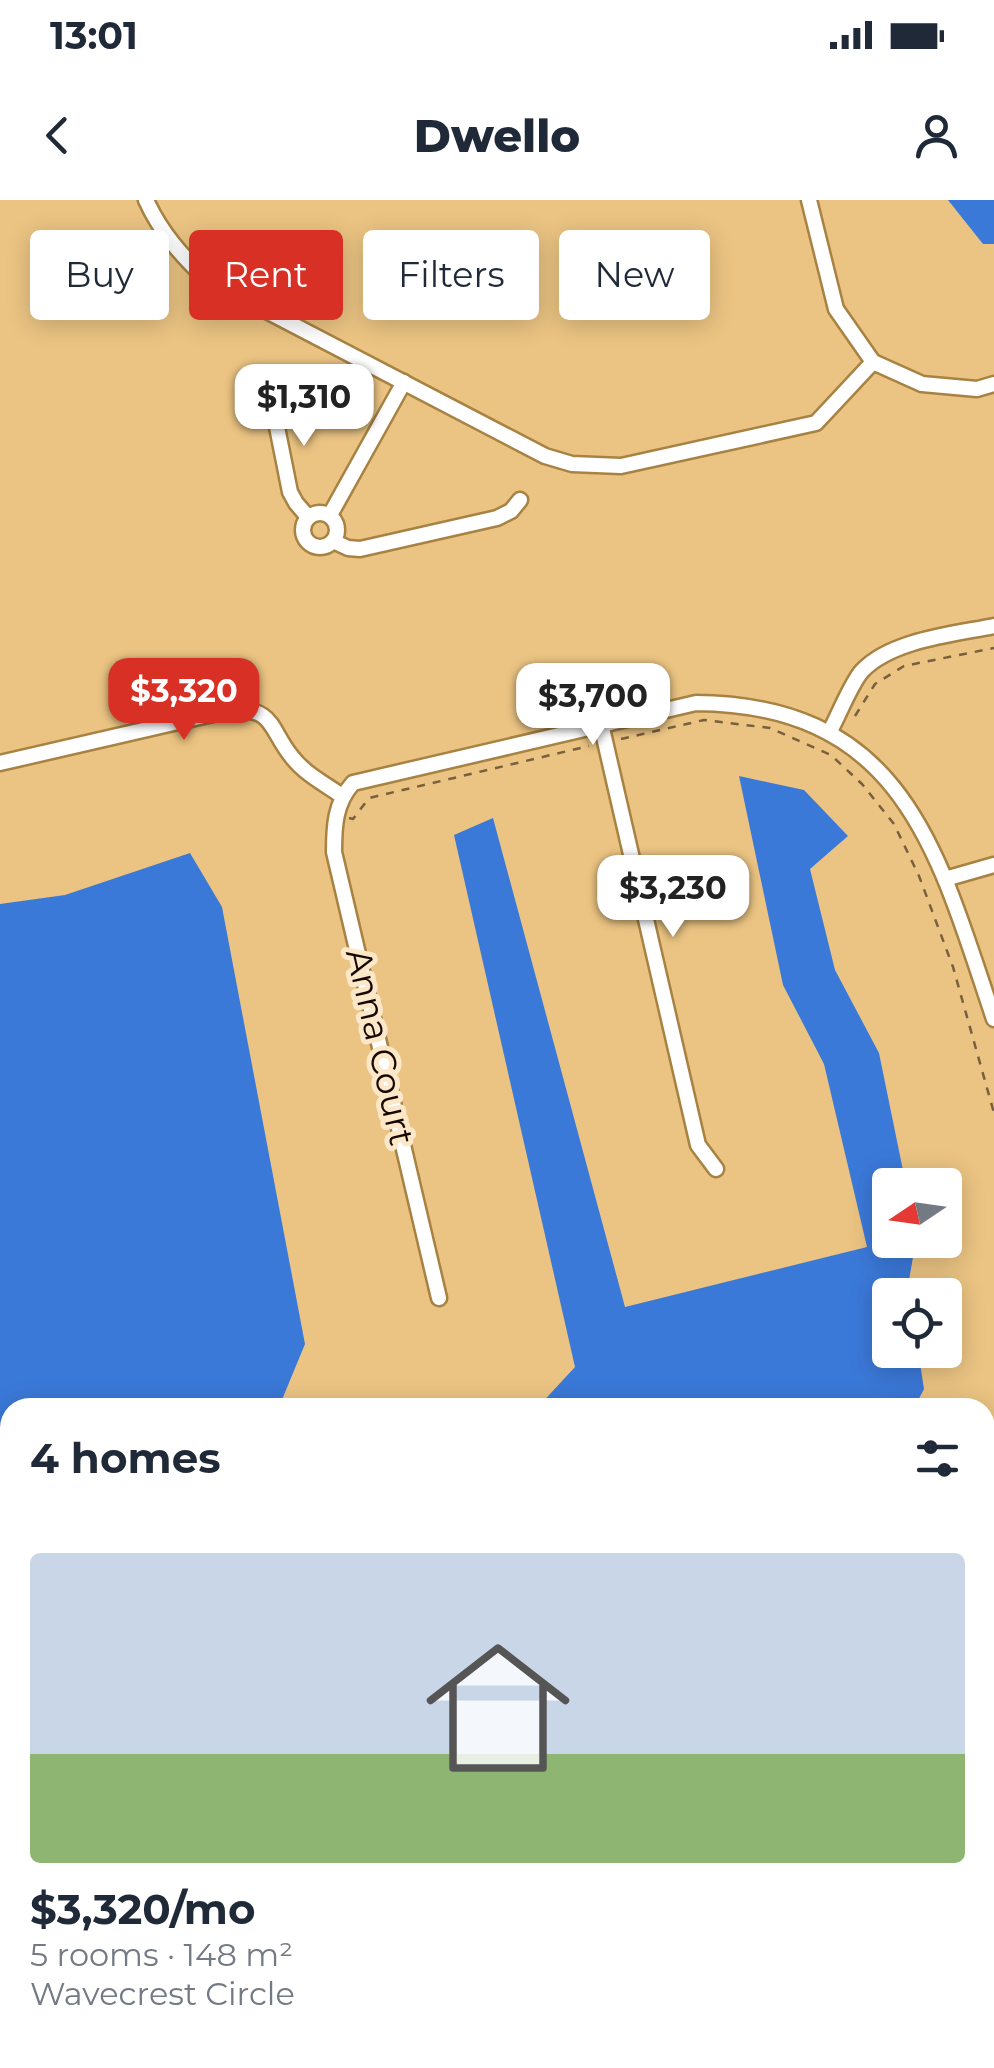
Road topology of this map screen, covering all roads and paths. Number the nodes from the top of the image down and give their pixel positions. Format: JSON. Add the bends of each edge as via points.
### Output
{"nodes":[{"id":1,"x":146,"y":200,"type":"edge"},
{"id":2,"x":809,"y":200,"type":"edge"},
{"id":3,"x":873,"y":362,"type":"junction"},
{"id":4,"x":404,"y":382,"type":"junction"},
{"id":5,"x":994,"y":384,"type":"edge"},
{"id":6,"x":275,"y":388,"type":"dead end"},
{"id":7,"x":520,"y":500,"type":"dead end"},
{"id":8,"x":330,"y":516,"type":"junction"},
{"id":9,"x":308,"y":517,"type":"junction"},
{"id":10,"x":333,"y":541,"type":"junction"},
{"id":11,"x":994,"y":626,"type":"edge"},
{"id":12,"x":994,"y":648,"type":"edge"},
{"id":13,"x":600,"y":724,"type":"junction"},
{"id":14,"x":836,"y":737,"type":"junction"},
{"id":15,"x":605,"y":742,"type":"junction"},
{"id":16,"x":0,"y":763,"type":"edge"},
{"id":17,"x":342,"y":796,"type":"junction"},
{"id":18,"x":337,"y":812,"type":"junction"},
{"id":19,"x":994,"y":865,"type":"edge"},
{"id":20,"x":944,"y":879,"type":"junction"},
{"id":21,"x":994,"y":1019,"type":"edge"},
{"id":22,"x":994,"y":1113,"type":"edge"},
{"id":23,"x":716,"y":1169,"type":"dead end"},
{"id":24,"x":439,"y":1298,"type":"dead end"}],
"edges":[{"from":1,"to":4,"type":"street","via":[[178,252],[207,280]]},
{"from":2,"to":3,"type":"street","via":[[836,309]]},
{"from":3,"to":4,"type":"street","via":[[816,423],[621,466],[545,456]]},
{"from":3,"to":5,"type":"street","via":[[922,384]]},
{"from":4,"to":8,"type":"street"},
{"from":6,"to":9,"type":"street","via":[[290,492]]},
{"from":7,"to":10,"type":"street","via":[[496,518],[380,545],[348,548]]},
{"from":8,"to":9,"type":"street"},
{"from":8,"to":10,"type":"street","via":[[337,525]]},
{"from":9,"to":10,"type":"street","via":[[308,542],[318,547]]},
{"from":11,"to":14,"type":"street","via":[[885,655],[862,672]]},
{"from":12,"to":14,"type":"path","via":[[904,666],[875,684]]},
{"from":13,"to":14,"type":"street","via":[[723,703],[780,713]]},
{"from":13,"to":15,"type":"street"},
{"from":13,"to":17,"type":"street","via":[[367,779]]},
{"from":14,"to":20,"type":"street","via":[[867,758],[906,801]]},
{"from":15,"to":18,"type":"path","via":[[369,798],[353,820]]},
{"from":15,"to":22,"type":"path","via":[[704,720],[770,728],[831,755],[862,784],[894,824],[920,876]]},
{"from":15,"to":23,"type":"street","via":[[698,1146]]},
{"from":16,"to":17,"type":"street","via":[[244,709],[270,720],[291,756]]},
{"from":17,"to":18,"type":"street","name":"Anna Court"},
{"from":18,"to":24,"type":"street","name":"Anna Court","via":[[334,852]]},
{"from":19,"to":20,"type":"street"},
{"from":20,"to":21,"type":"street"}]}
